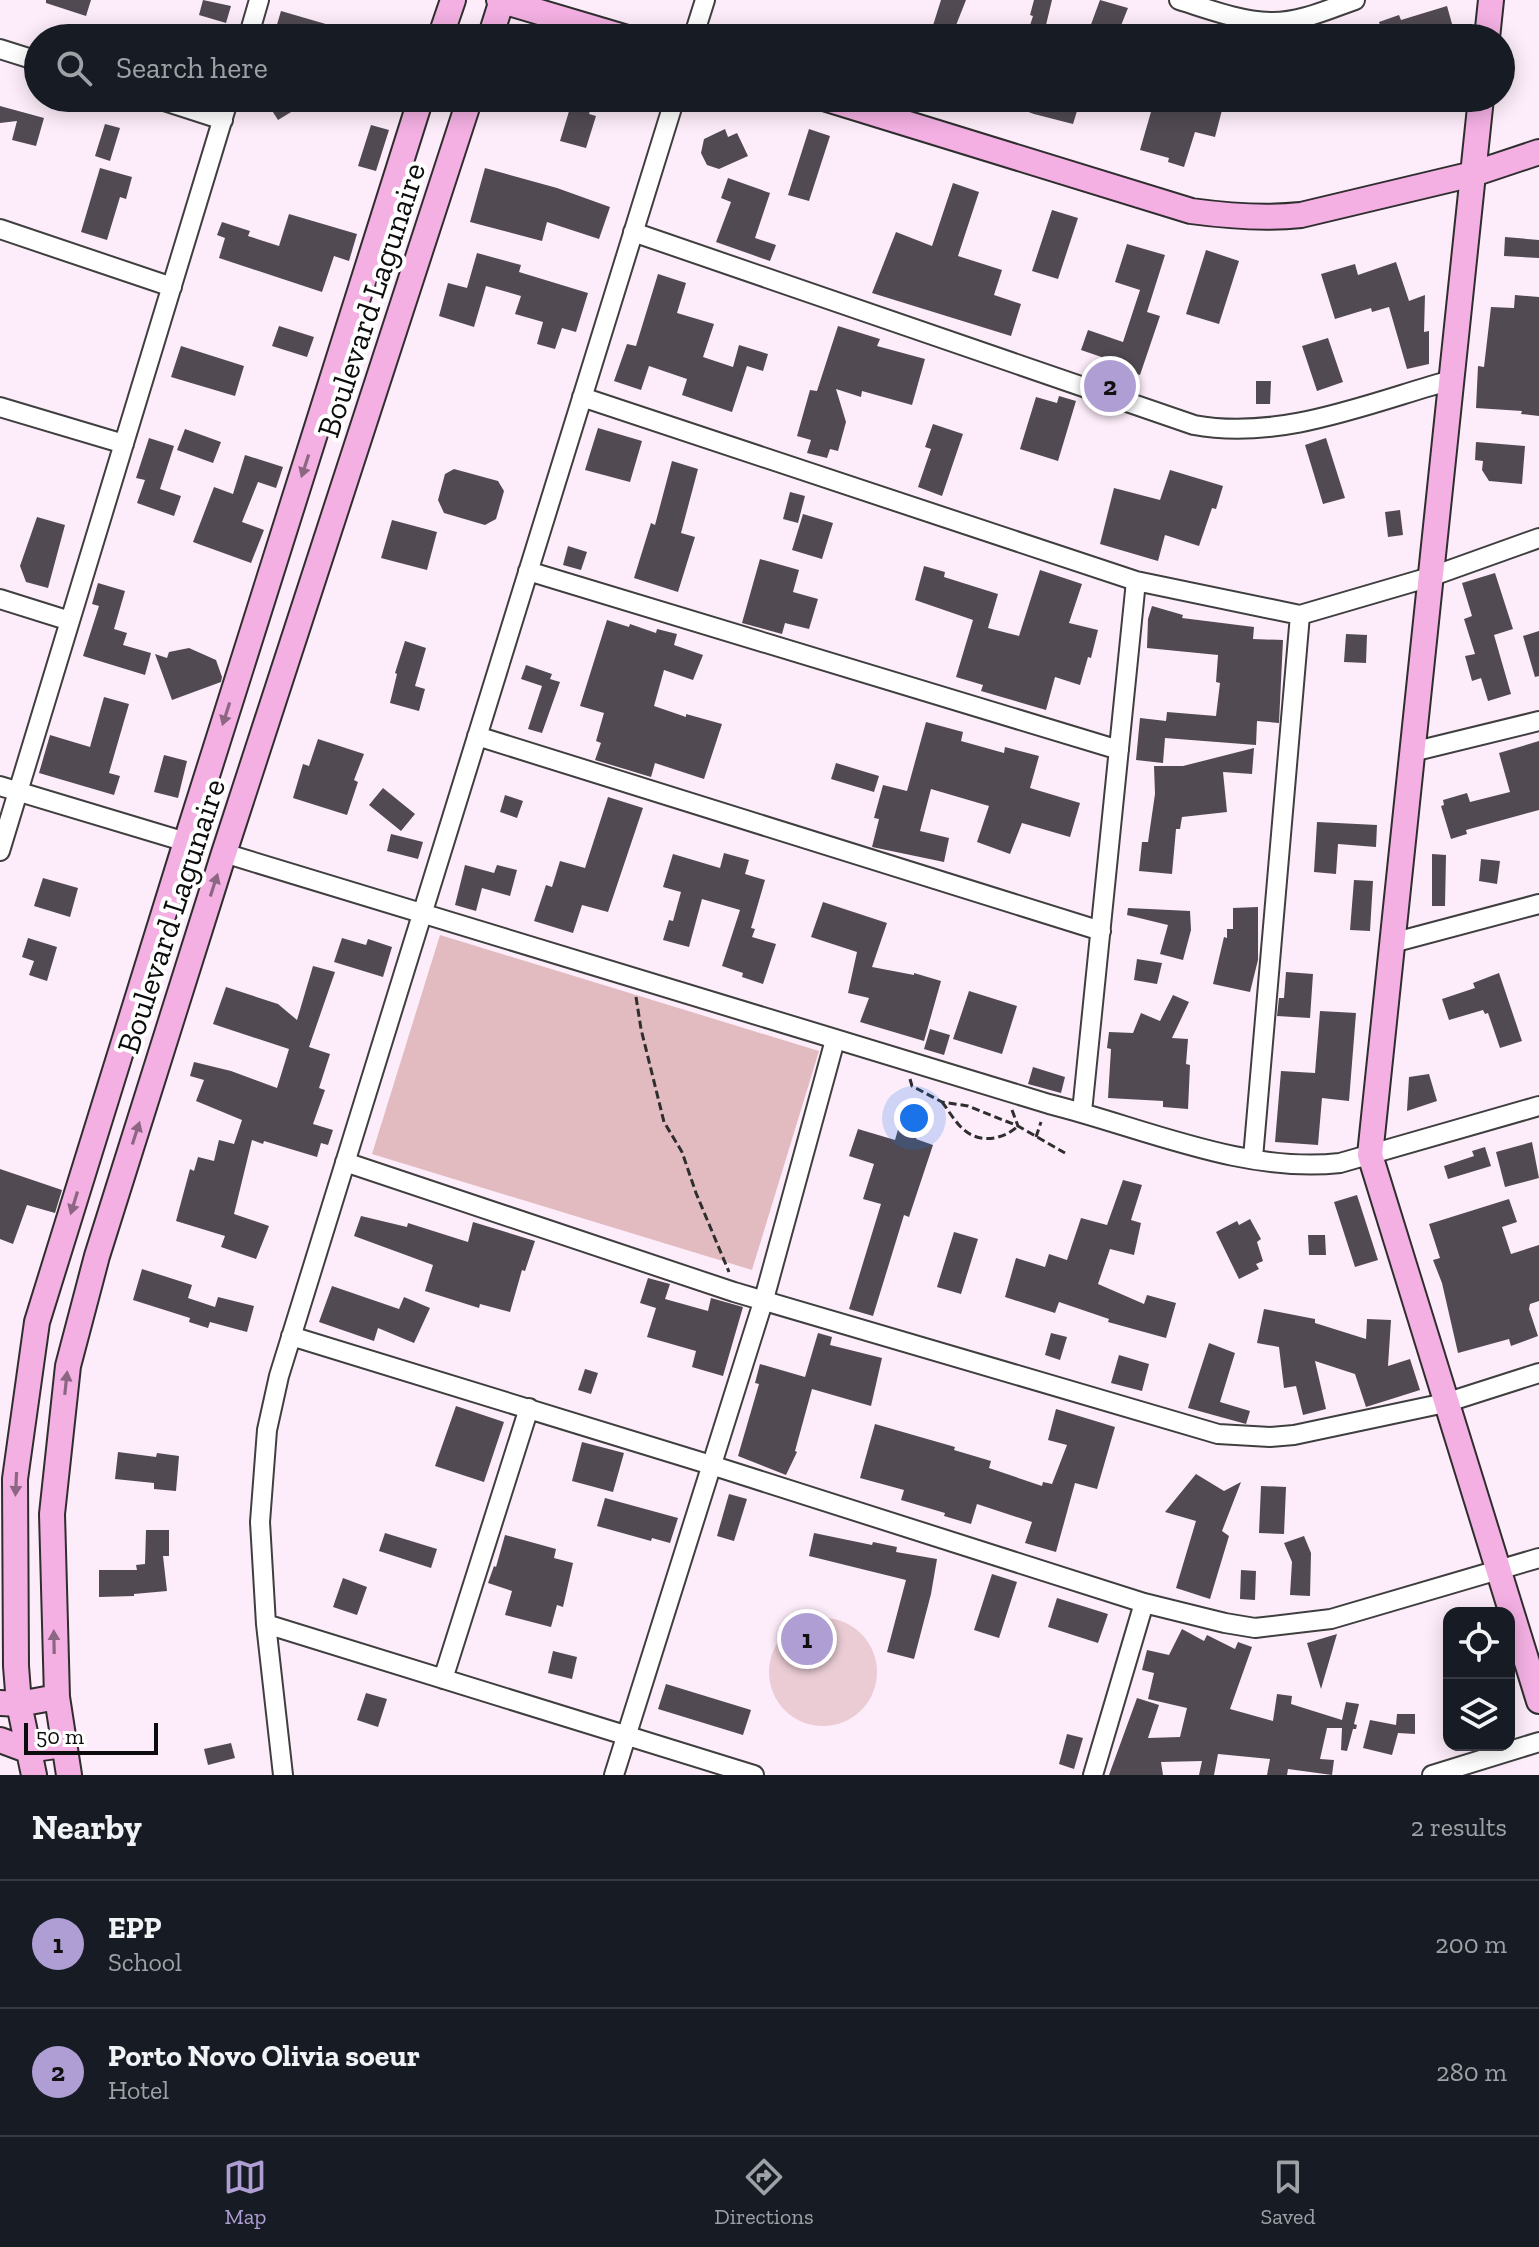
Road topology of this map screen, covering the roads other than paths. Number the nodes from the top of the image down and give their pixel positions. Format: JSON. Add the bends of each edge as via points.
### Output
{"nodes":[{"id":1,"x":259,"y":0,"type":"edge"},
{"id":2,"x":453,"y":0,"type":"edge"},
{"id":3,"x":501,"y":0,"type":"edge"},
{"id":4,"x":705,"y":0,"type":"edge"},
{"id":5,"x":1179,"y":0,"type":"edge"},
{"id":6,"x":1355,"y":0,"type":"edge"},
{"id":7,"x":1491,"y":0,"type":"edge"},
{"id":8,"x":252,"y":24,"type":"edge"},
{"id":9,"x":445,"y":24,"type":"edge"},
{"id":10,"x":494,"y":24,"type":"edge"},
{"id":11,"x":581,"y":24,"type":"edge"},
{"id":12,"x":697,"y":24,"type":"edge"},
{"id":13,"x":1488,"y":24,"type":"edge"},
{"id":14,"x":0,"y":49,"type":"edge"},
{"id":15,"x":24,"y":57,"type":"edge"},
{"id":16,"x":198,"y":112,"type":"edge"},
{"id":17,"x":225,"y":112,"type":"edge"},
{"id":18,"x":417,"y":112,"type":"edge"},
{"id":19,"x":465,"y":112,"type":"edge"},
{"id":20,"x":671,"y":112,"type":"edge"},
{"id":21,"x":869,"y":112,"type":"edge"},
{"id":22,"x":1480,"y":112,"type":"edge"},
{"id":23,"x":223,"y":120,"type":"junction"},
{"id":24,"x":1539,"y":152,"type":"edge"},
{"id":25,"x":1473,"y":174,"type":"junction"},
{"id":26,"x":0,"y":229,"type":"edge"},
{"id":27,"x":633,"y":232,"type":"junction"},
{"id":28,"x":172,"y":287,"type":"junction"},
{"id":29,"x":1451,"y":380,"type":"junction"},
{"id":30,"x":582,"y":397,"type":"junction"},
{"id":31,"x":0,"y":407,"type":"edge"},
{"id":32,"x":124,"y":444,"type":"junction"},
{"id":33,"x":1539,"y":538,"type":"edge"},
{"id":34,"x":528,"y":571,"type":"junction"},
{"id":35,"x":1430,"y":577,"type":"junction"},
{"id":36,"x":1136,"y":581,"type":"junction"},
{"id":37,"x":0,"y":599,"type":"edge"},
{"id":38,"x":1300,"y":615,"type":"junction"},
{"id":39,"x":70,"y":621,"type":"junction"},
{"id":40,"x":1539,"y":721,"type":"edge"},
{"id":41,"x":477,"y":736,"type":"junction"},
{"id":42,"x":1119,"y":750,"type":"junction"},
{"id":43,"x":1412,"y":752,"type":"junction"},
{"id":44,"x":9,"y":789,"type":"edge"},
{"id":45,"x":186,"y":842,"type":"junction"},
{"id":46,"x":0,"y":851,"type":"edge"},
{"id":47,"x":224,"y":853,"type":"junction"},
{"id":48,"x":1539,"y":904,"type":"edge"},
{"id":49,"x":422,"y":913,"type":"junction"},
{"id":50,"x":1101,"y":931,"type":"junction"},
{"id":51,"x":1392,"y":943,"type":"junction"},
{"id":52,"x":835,"y":1040,"type":"junction"},
{"id":53,"x":1539,"y":1106,"type":"edge"},
{"id":54,"x":1082,"y":1112,"type":"junction"},
{"id":55,"x":1370,"y":1155,"type":"junction"},
{"id":56,"x":1253,"y":1158,"type":"junction"},
{"id":57,"x":345,"y":1162,"type":"junction"},
{"id":58,"x":764,"y":1299,"type":"junction"},
{"id":59,"x":291,"y":1336,"type":"junction"},
{"id":60,"x":1539,"y":1373,"type":"edge"},
{"id":61,"x":1445,"y":1403,"type":"junction"},
{"id":62,"x":529,"y":1408,"type":"junction"},
{"id":63,"x":711,"y":1465,"type":"junction"},
{"id":64,"x":1539,"y":1558,"type":"edge"},
{"id":65,"x":1499,"y":1571,"type":"junction"},
{"id":66,"x":1144,"y":1603,"type":"junction"},
{"id":67,"x":266,"y":1624,"type":"junction"},
{"id":68,"x":8,"y":1672,"type":"edge"},
{"id":69,"x":443,"y":1679,"type":"junction"},
{"id":70,"x":57,"y":1697,"type":"junction"},
{"id":71,"x":1539,"y":1701,"type":"edge"},
{"id":72,"x":10,"y":1704,"type":"edge"},
{"id":73,"x":626,"y":1735,"type":"junction"},
{"id":74,"x":0,"y":1740,"type":"edge"},
{"id":75,"x":1539,"y":1742,"type":"edge"},
{"id":76,"x":63,"y":1745,"type":"junction"},
{"id":77,"x":27,"y":1750,"type":"junction"},
{"id":78,"x":34,"y":1775,"type":"edge"},
{"id":79,"x":69,"y":1775,"type":"edge"},
{"id":80,"x":283,"y":1775,"type":"edge"},
{"id":81,"x":614,"y":1775,"type":"edge"},
{"id":82,"x":754,"y":1775,"type":"edge"},
{"id":83,"x":1093,"y":1775,"type":"edge"},
{"id":84,"x":1432,"y":1775,"type":"edge"}],
"edges":[{"from":1,"to":8,"type":"street"},
{"from":2,"to":9,"type":"main road"},
{"from":3,"to":10,"type":"main road"},
{"from":3,"to":11,"type":"main road"},
{"from":4,"to":12,"type":"street"},
{"from":5,"to":6,"type":"street","via":[[1272,22]]},
{"from":7,"to":13,"type":"main road"},
{"from":14,"to":15,"type":"street"},
{"from":16,"to":23,"type":"street"},
{"from":17,"to":23,"type":"street"},
{"from":18,"to":45,"type":"main road","name":"Boulevard Lagunaire","one_way":true},
{"from":19,"to":47,"type":"main road","name":"Boulevard Lagunaire"},
{"from":20,"to":27,"type":"street"},
{"from":21,"to":25,"type":"main road","via":[[1191,211],[1229,216],[1301,215]]},
{"from":22,"to":25,"type":"main road"},
{"from":23,"to":28,"type":"street"},
{"from":24,"to":25,"type":"main road"},
{"from":25,"to":29,"type":"main road"},
{"from":26,"to":28,"type":"street"},
{"from":27,"to":29,"type":"street","via":[[1220,430],[1306,421]]},
{"from":27,"to":30,"type":"street"},
{"from":28,"to":32,"type":"street"},
{"from":29,"to":35,"type":"main road"},
{"from":30,"to":34,"type":"street"},
{"from":30,"to":36,"type":"street"},
{"from":31,"to":32,"type":"street"},
{"from":32,"to":39,"type":"street"},
{"from":33,"to":35,"type":"street"},
{"from":34,"to":41,"type":"street"},
{"from":34,"to":42,"type":"street"},
{"from":35,"to":38,"type":"street"},
{"from":35,"to":43,"type":"main road"},
{"from":36,"to":38,"type":"street"},
{"from":36,"to":42,"type":"street"},
{"from":37,"to":39,"type":"street"},
{"from":38,"to":56,"type":"street"},
{"from":39,"to":44,"type":"street"},
{"from":40,"to":43,"type":"street"},
{"from":41,"to":49,"type":"street"},
{"from":41,"to":50,"type":"street"},
{"from":42,"to":50,"type":"street"},
{"from":43,"to":51,"type":"main road"},
{"from":44,"to":45,"type":"street"},
{"from":44,"to":46,"type":"street"},
{"from":45,"to":68,"type":"main road","name":"Boulevard Lagunaire","one_way":true,"via":[[37,1322],[15,1479]]},
{"from":47,"to":49,"type":"street"},
{"from":70,"to":47,"type":"main road","name":"Boulevard Lagunaire","one_way":true,"via":[[52,1514],[68,1366],[97,1256]]},
{"from":48,"to":51,"type":"street"},
{"from":49,"to":52,"type":"street"},
{"from":49,"to":57,"type":"street"},
{"from":50,"to":54,"type":"street"},
{"from":51,"to":55,"type":"main road"},
{"from":52,"to":54,"type":"street"},
{"from":52,"to":58,"type":"street"},
{"from":53,"to":55,"type":"street"},
{"from":54,"to":56,"type":"street"},
{"from":55,"to":56,"type":"street","via":[[1317,1166]]},
{"from":55,"to":61,"type":"main road"},
{"from":57,"to":58,"type":"street"},
{"from":57,"to":59,"type":"street"},
{"from":58,"to":61,"type":"street","via":[[1218,1434],[1294,1435]]},
{"from":58,"to":63,"type":"street"},
{"from":59,"to":62,"type":"street"},
{"from":59,"to":67,"type":"street","via":[[266,1446],[260,1522]]},
{"from":60,"to":61,"type":"street"},
{"from":61,"to":65,"type":"main road"},
{"from":62,"to":63,"type":"street"},
{"from":62,"to":69,"type":"street"},
{"from":63,"to":66,"type":"street"},
{"from":63,"to":73,"type":"street"},
{"from":64,"to":65,"type":"street"},
{"from":65,"to":66,"type":"street","via":[[1331,1619],[1281,1626],[1225,1623]]},
{"from":65,"to":71,"type":"main road"},
{"from":66,"to":83,"type":"street"},
{"from":67,"to":69,"type":"street"},
{"from":67,"to":80,"type":"street"},
{"from":68,"to":72,"type":"main road","name":"Boulevard Lagunaire"},
{"from":69,"to":73,"type":"street"},
{"from":70,"to":72,"type":"main road"},
{"from":70,"to":76,"type":"main road","name":"Boulevard Lagunaire"},
{"from":72,"to":77,"type":"main road","name":"Boulevard Lagunaire"},
{"from":73,"to":81,"type":"street"},
{"from":73,"to":82,"type":"street"},
{"from":74,"to":77,"type":"main road"},
{"from":75,"to":84,"type":"street"},
{"from":76,"to":77,"type":"main road"},
{"from":76,"to":79,"type":"main road","name":"Boulevard Lagunaire"},
{"from":77,"to":78,"type":"main road","name":"Boulevard Lagunaire"}]}
